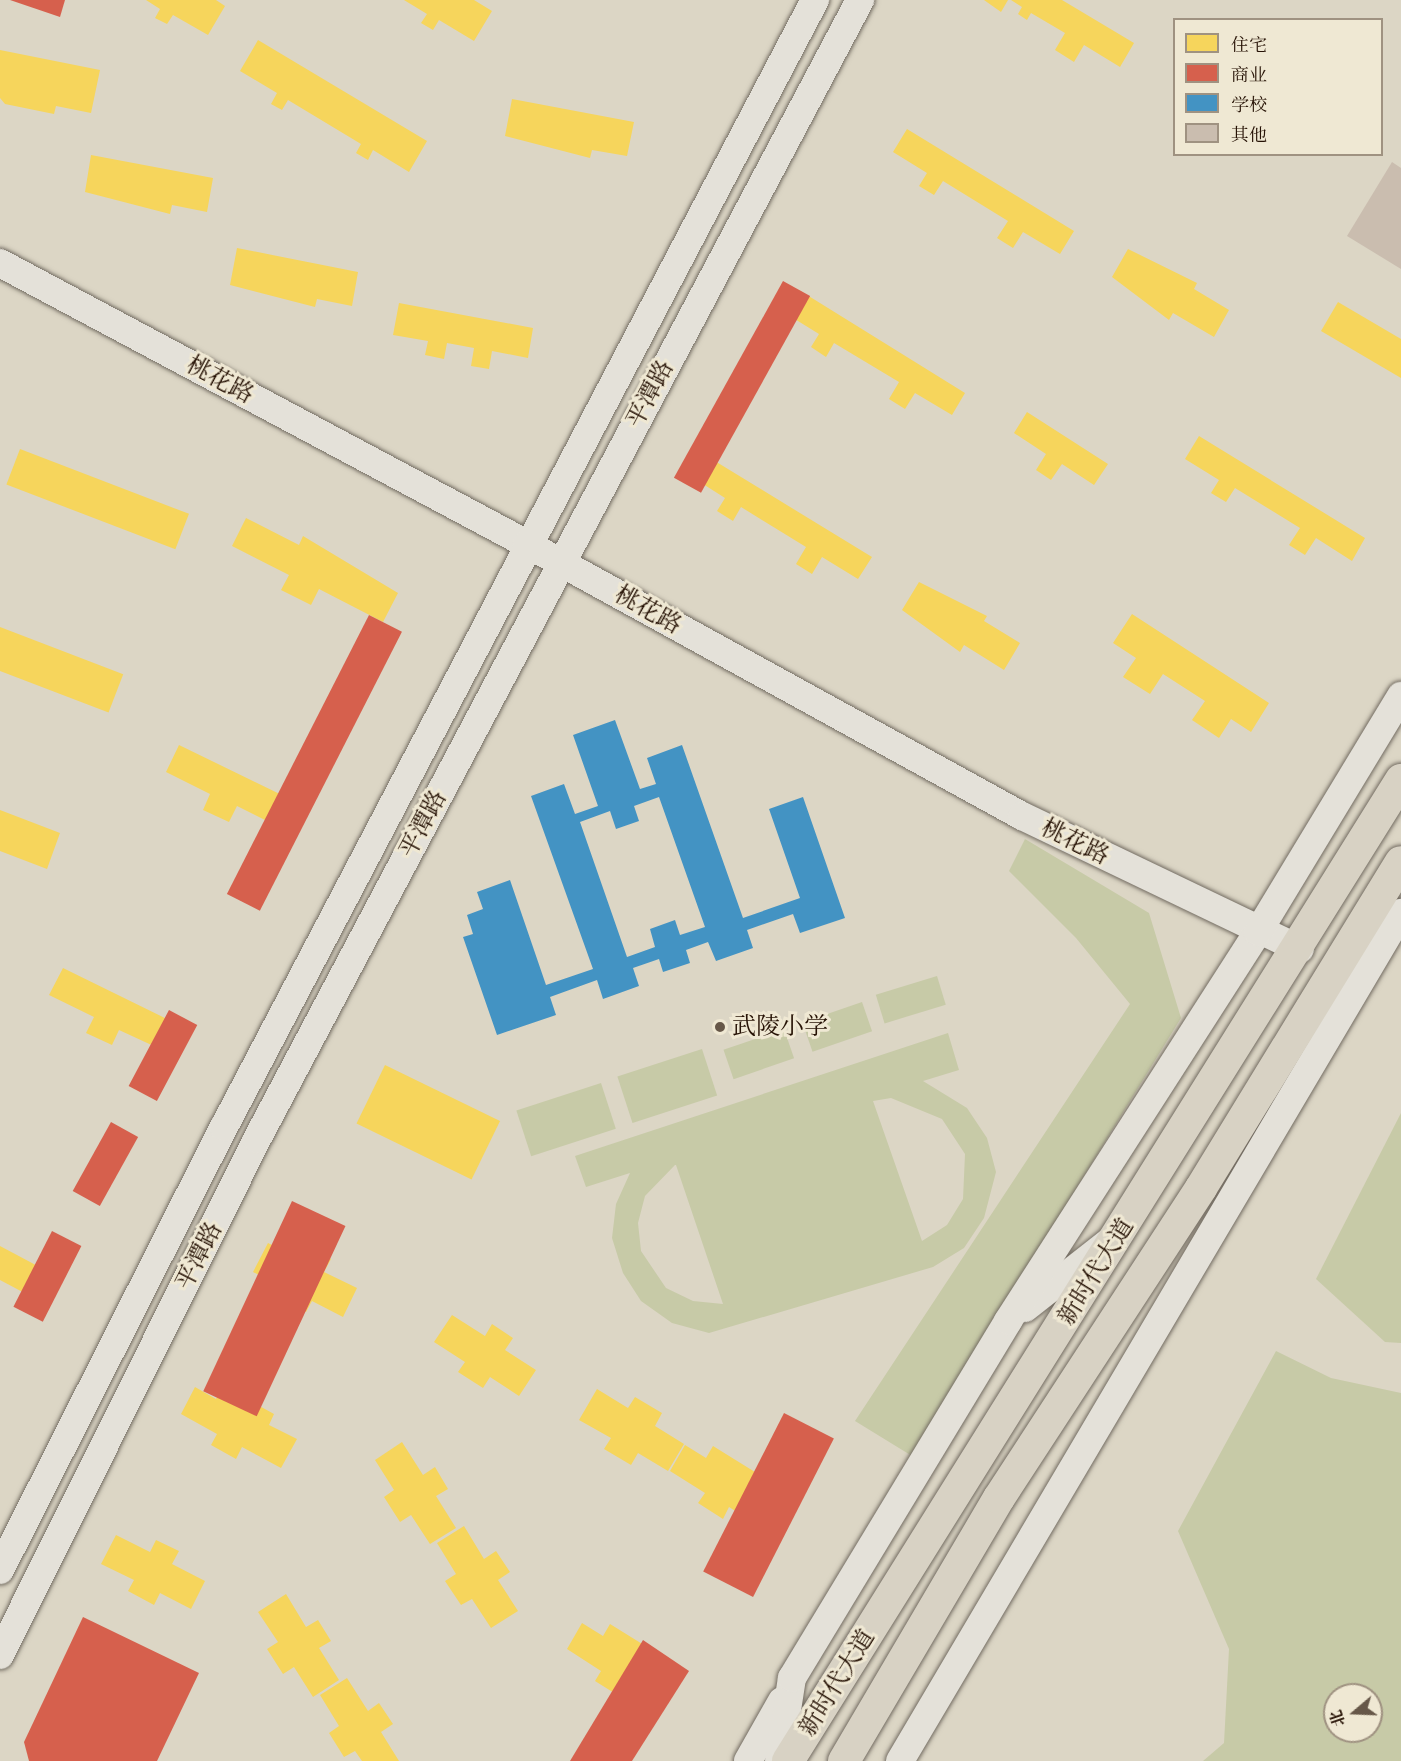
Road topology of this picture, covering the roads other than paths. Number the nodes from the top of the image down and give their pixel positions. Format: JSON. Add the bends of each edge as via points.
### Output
{"nodes":[{"id":1,"x":815,"y":0,"type":"edge"},
{"id":2,"x":860,"y":0,"type":"edge"},
{"id":3,"x":0,"y":263,"type":"edge"},
{"id":4,"x":527,"y":544,"type":"junction"},
{"id":5,"x":560,"y":562,"type":"junction"},
{"id":6,"x":1401,"y":696,"type":"edge"},
{"id":7,"x":1401,"y":780,"type":"edge"},
{"id":8,"x":1401,"y":862,"type":"edge"},
{"id":9,"x":1401,"y":913,"type":"edge"},
{"id":10,"x":1257,"y":932,"type":"junction"},
{"id":11,"x":1300,"y":949,"type":"junction"},
{"id":12,"x":1120,"y":1233,"type":"junction"},
{"id":13,"x":1008,"y":1321,"type":"junction"},
{"id":14,"x":0,"y":1570,"type":"edge"},
{"id":15,"x":0,"y":1655,"type":"edge"},
{"id":16,"x":791,"y":1683,"type":"junction"},
{"id":17,"x":748,"y":1761,"type":"edge"},
{"id":18,"x":779,"y":1761,"type":"edge"},
{"id":19,"x":788,"y":1761,"type":"edge"},
{"id":20,"x":844,"y":1761,"type":"edge"},
{"id":21,"x":900,"y":1761,"type":"edge"}],
"edges":[{"from":1,"to":4,"type":"street","name":"平潭路"},
{"from":2,"to":5,"type":"street","name":"平潭路"},
{"from":3,"to":4,"type":"street","name":"桃花路"},
{"from":4,"to":5,"type":"street","name":"桃花路"},
{"from":4,"to":14,"type":"street","name":"平潭路"},
{"from":5,"to":10,"type":"street","name":"桃花路","via":[[1022,816]]},
{"from":5,"to":15,"type":"street","name":"平潭路","via":[[257,1139]]},
{"from":6,"to":10,"type":"street"},
{"from":7,"to":11,"type":"main road","name":"新时代大道"},
{"from":8,"to":20,"type":"main road","name":"新时代大道","via":[[1201,1188],[999,1497]]},
{"from":9,"to":21,"type":"street"},
{"from":10,"to":11,"type":"street","name":"桃花路"},
{"from":10,"to":13,"type":"street"},
{"from":11,"to":12,"type":"main road","name":"新时代大道"},
{"from":12,"to":13,"type":"street"},
{"from":12,"to":19,"type":"main road","name":"新时代大道"},
{"from":13,"to":16,"type":"street"},
{"from":16,"to":17,"type":"street"},
{"from":16,"to":18,"type":"street"}]}
